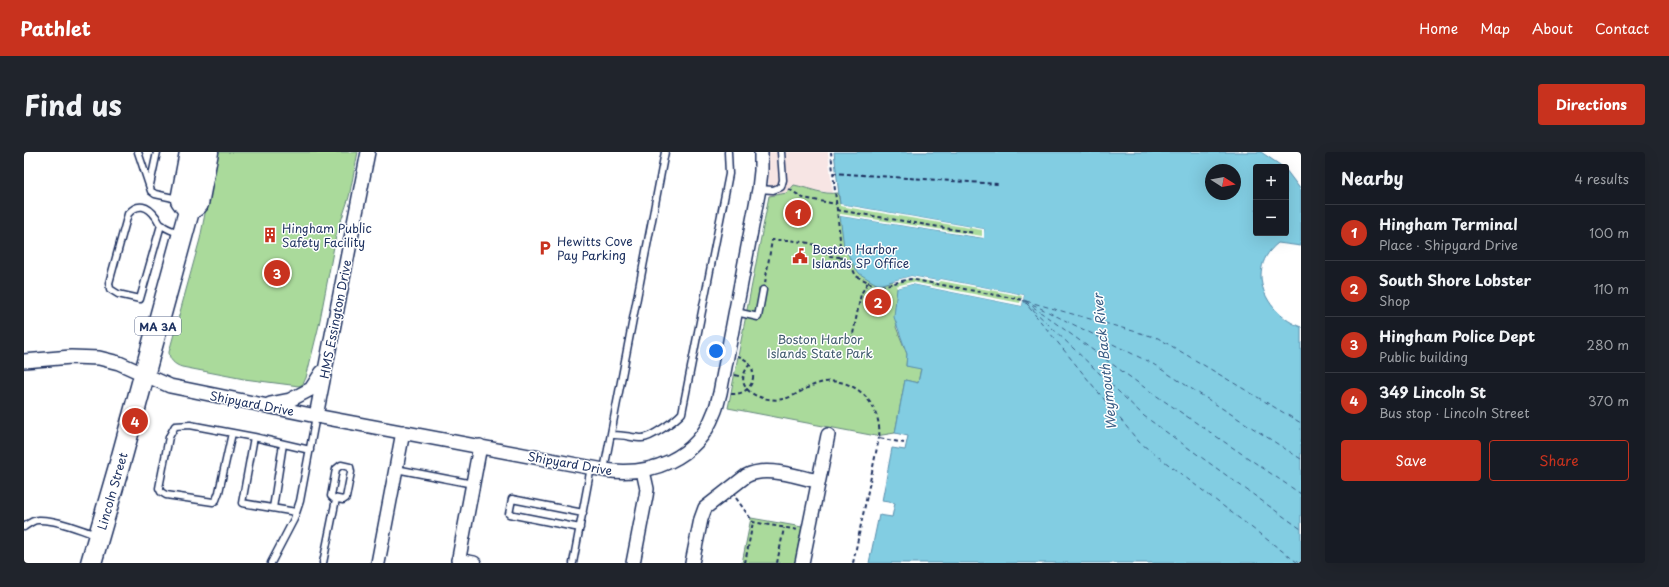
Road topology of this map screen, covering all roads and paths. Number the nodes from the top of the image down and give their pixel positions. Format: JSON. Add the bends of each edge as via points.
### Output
{"nodes":[{"id":1,"x":138,"y":152,"type":"edge"},
{"id":2,"x":157,"y":152,"type":"edge"},
{"id":3,"x":190,"y":152,"type":"edge"},
{"id":4,"x":208,"y":152,"type":"edge"},
{"id":5,"x":368,"y":152,"type":"edge"},
{"id":6,"x":665,"y":152,"type":"edge"},
{"id":7,"x":728,"y":152,"type":"edge"},
{"id":8,"x":761,"y":152,"type":"edge"},
{"id":9,"x":781,"y":152,"type":"edge"},
{"id":10,"x":831,"y":152,"type":"edge"},
{"id":11,"x":833,"y":173,"type":"junction"},
{"id":12,"x":998,"y":184,"type":"dead end"},
{"id":13,"x":782,"y":185,"type":"junction"},
{"id":14,"x":150,"y":186,"type":"junction"},
{"id":15,"x":759,"y":189,"type":"junction"},
{"id":16,"x":836,"y":204,"type":"junction"},
{"id":17,"x":185,"y":205,"type":"junction"},
{"id":18,"x":837,"y":210,"type":"junction"},
{"id":19,"x":161,"y":225,"type":"junction"},
{"id":20,"x":975,"y":233,"type":"dead end"},
{"id":21,"x":183,"y":234,"type":"junction"},
{"id":22,"x":839,"y":257,"type":"junction"},
{"id":23,"x":868,"y":282,"type":"junction"},
{"id":24,"x":763,"y":290,"type":"joint"},
{"id":25,"x":1023,"y":300,"type":"dead end"},
{"id":26,"x":736,"y":312,"type":"junction"},
{"id":27,"x":852,"y":339,"type":"dead end"},
{"id":28,"x":728,"y":352,"type":"junction"},
{"id":29,"x":24,"y":361,"type":"edge"},
{"id":30,"x":750,"y":364,"type":"junction"},
{"id":31,"x":326,"y":366,"type":"junction"},
{"id":32,"x":144,"y":374,"type":"junction"},
{"id":33,"x":747,"y":390,"type":"junction"},
{"id":34,"x":720,"y":393,"type":"junction"},
{"id":35,"x":263,"y":405,"type":"junction"},
{"id":36,"x":316,"y":416,"type":"junction"},
{"id":37,"x":403,"y":432,"type":"junction"},
{"id":38,"x":232,"y":433,"type":"junction"},
{"id":39,"x":611,"y":435,"type":"junction"},
{"id":40,"x":828,"y":435,"type":"dead end"},
{"id":41,"x":254,"y":438,"type":"junction"},
{"id":42,"x":879,"y":438,"type":"junction"},
{"id":43,"x":904,"y":443,"type":"dead end"},
{"id":44,"x":283,"y":444,"type":"junction"},
{"id":45,"x":480,"y":446,"type":"junction"},
{"id":46,"x":310,"y":450,"type":"junction"},
{"id":47,"x":591,"y":467,"type":"junction"},
{"id":48,"x":396,"y":469,"type":"junction"},
{"id":49,"x":604,"y":470,"type":"junction"},
{"id":50,"x":643,"y":471,"type":"junction"},
{"id":51,"x":818,"y":481,"type":"junction"},
{"id":52,"x":473,"y":484,"type":"junction"},
{"id":53,"x":729,"y":488,"type":"junction"},
{"id":54,"x":336,"y":499,"type":"junction"},
{"id":55,"x":273,"y":508,"type":"junction"},
{"id":56,"x":296,"y":512,"type":"junction"},
{"id":57,"x":583,"y":513,"type":"junction"},
{"id":58,"x":753,"y":522,"type":"junction"},
{"id":59,"x":24,"y":527,"type":"edge"},
{"id":60,"x":580,"y":528,"type":"junction"},
{"id":61,"x":784,"y":528,"type":"junction"},
{"id":62,"x":808,"y":532,"type":"junction"},
{"id":63,"x":99,"y":535,"type":"junction"},
{"id":64,"x":458,"y":561,"type":"edge"},
{"id":65,"x":91,"y":563,"type":"edge"},
{"id":66,"x":271,"y":563,"type":"edge"},
{"id":67,"x":323,"y":563,"type":"edge"},
{"id":68,"x":378,"y":563,"type":"edge"},
{"id":69,"x":474,"y":563,"type":"edge"},
{"id":70,"x":573,"y":563,"type":"edge"},
{"id":71,"x":633,"y":563,"type":"edge"},
{"id":72,"x":692,"y":563,"type":"edge"},
{"id":73,"x":745,"y":563,"type":"edge"},
{"id":74,"x":777,"y":563,"type":"edge"},
{"id":75,"x":802,"y":563,"type":"edge"},
{"id":76,"x":853,"y":563,"type":"edge"}],
"edges":[{"from":1,"to":14,"type":"lane"},
{"from":2,"to":14,"type":"lane"},
{"from":3,"to":17,"type":"main road","name":"Lincoln Street","number":"MA 3A"},
{"from":4,"to":17,"type":"main road","name":"Lincoln Street","number":"MA 3A","via":[[198,204]]},
{"from":5,"to":31,"type":"street","name":"HMS Essington Drive"},
{"from":6,"to":39,"type":"lane"},
{"from":7,"to":39,"type":"lane","via":[[729,174],[682,413],[646,438]]},
{"from":8,"to":15,"type":"street","name":"Shipyard Drive"},
{"from":9,"to":13,"type":"lane"},
{"from":10,"to":11,"type":"path"},
{"from":11,"to":12,"type":"path"},
{"from":11,"to":16,"type":"path"},
{"from":13,"to":15,"type":"lane","via":[[778,189]]},
{"from":13,"to":16,"type":"path","via":[[804,198]]},
{"from":14,"to":17,"type":"lane","via":[[155,194]]},
{"from":15,"to":26,"type":"street","name":"Shipyard Drive"},
{"from":16,"to":18,"type":"path"},
{"from":17,"to":21,"type":"main road","name":"Lincoln Street","number":"MA 3A"},
{"from":18,"to":20,"type":"path"},
{"from":18,"to":22,"type":"path"},
{"from":19,"to":19,"type":"lane","via":[[147,208],[139,206],[128,214],[109,283],[110,289],[118,294],[140,299]]},
{"from":19,"to":21,"type":"lane"},
{"from":21,"to":32,"type":"main road","name":"Lincoln Street","number":"MA 3A"},
{"from":22,"to":23,"type":"path","via":[[849,261],[856,276]]},
{"from":22,"to":24,"type":"path","via":[[830,256],[810,243],[772,240]]},
{"from":23,"to":25,"type":"path","via":[[878,287],[910,279]]},
{"from":23,"to":27,"type":"path","via":[[861,294]]},
{"from":24,"to":26,"type":"lane","via":[[758,317]]},
{"from":26,"to":28,"type":"street","name":"Shipyard Drive"},
{"from":28,"to":30,"type":"path","via":[[744,358]]},
{"from":28,"to":34,"type":"street","name":"Shipyard Drive"},
{"from":29,"to":32,"type":"street","name":"Shipyard Drive","via":[[71,357],[100,358]]},
{"from":30,"to":33,"type":"path","via":[[743,377]]},
{"from":30,"to":33,"type":"path","via":[[754,378]]},
{"from":31,"to":35,"type":"street","via":[[311,389],[290,400]]},
{"from":31,"to":36,"type":"street","name":"HMS Essington Drive"},
{"from":32,"to":35,"type":"street","name":"Shipyard Drive","via":[[170,386]]},
{"from":32,"to":63,"type":"main road","name":"Lincoln Street","number":"MA 3A"},
{"from":33,"to":34,"type":"path","via":[[736,394]]},
{"from":33,"to":42,"type":"path","via":[[754,396],[773,400],[784,399],[825,382],[857,388],[877,412]]},
{"from":34,"to":50,"type":"street","name":"Shipyard Drive","via":[[708,427],[698,440],[663,466]]},
{"from":35,"to":36,"type":"street","name":"Shipyard Drive"},
{"from":36,"to":37,"type":"street","name":"Shipyard Drive"},
{"from":36,"to":46,"type":"lane"},
{"from":37,"to":45,"type":"street","name":"Shipyard Drive"},
{"from":37,"to":48,"type":"street"},
{"from":38,"to":38,"type":"lane","via":[[190,425],[175,426],[168,437],[159,488],[161,492],[166,495],[213,502],[219,492]]},
{"from":38,"to":41,"type":"lane"},
{"from":39,"to":49,"type":"lane"},
{"from":40,"to":51,"type":"street"},
{"from":41,"to":44,"type":"lane"},
{"from":41,"to":55,"type":"lane","via":[[242,503]]},
{"from":42,"to":43,"type":"path"},
{"from":42,"to":76,"type":"path"},
{"from":44,"to":46,"type":"lane"},
{"from":44,"to":55,"type":"lane"},
{"from":45,"to":47,"type":"street","name":"Shipyard Drive"},
{"from":45,"to":52,"type":"street"},
{"from":46,"to":56,"type":"lane"},
{"from":47,"to":49,"type":"street","name":"Shipyard Drive"},
{"from":47,"to":57,"type":"lane"},
{"from":48,"to":52,"type":"lane"},
{"from":48,"to":68,"type":"street"},
{"from":49,"to":50,"type":"street","name":"Shipyard Drive"},
{"from":50,"to":71,"type":"street","via":[[647,489]]},
{"from":51,"to":53,"type":"street","via":[[759,471],[746,476]]},
{"from":51,"to":62,"type":"street"},
{"from":52,"to":64,"type":"street"},
{"from":53,"to":58,"type":"path"},
{"from":53,"to":72,"type":"street","via":[[702,513]]},
{"from":54,"to":54,"type":"lane","via":[[346,498],[351,472],[347,466],[336,468],[331,496]]},
{"from":54,"to":67,"type":"lane"},
{"from":55,"to":56,"type":"lane"},
{"from":56,"to":66,"type":"lane"},
{"from":57,"to":60,"type":"lane"},
{"from":57,"to":60,"type":"lane","via":[[512,499],[509,514]]},
{"from":58,"to":61,"type":"path"},
{"from":58,"to":73,"type":"path"},
{"from":59,"to":63,"type":"lane","via":[[38,520]]},
{"from":60,"to":70,"type":"lane"},
{"from":61,"to":62,"type":"path"},
{"from":61,"to":74,"type":"path"},
{"from":62,"to":75,"type":"street"},
{"from":63,"to":65,"type":"main road","name":"Lincoln Street","number":"MA 3A"},
{"from":64,"to":69,"type":"street"}]}
